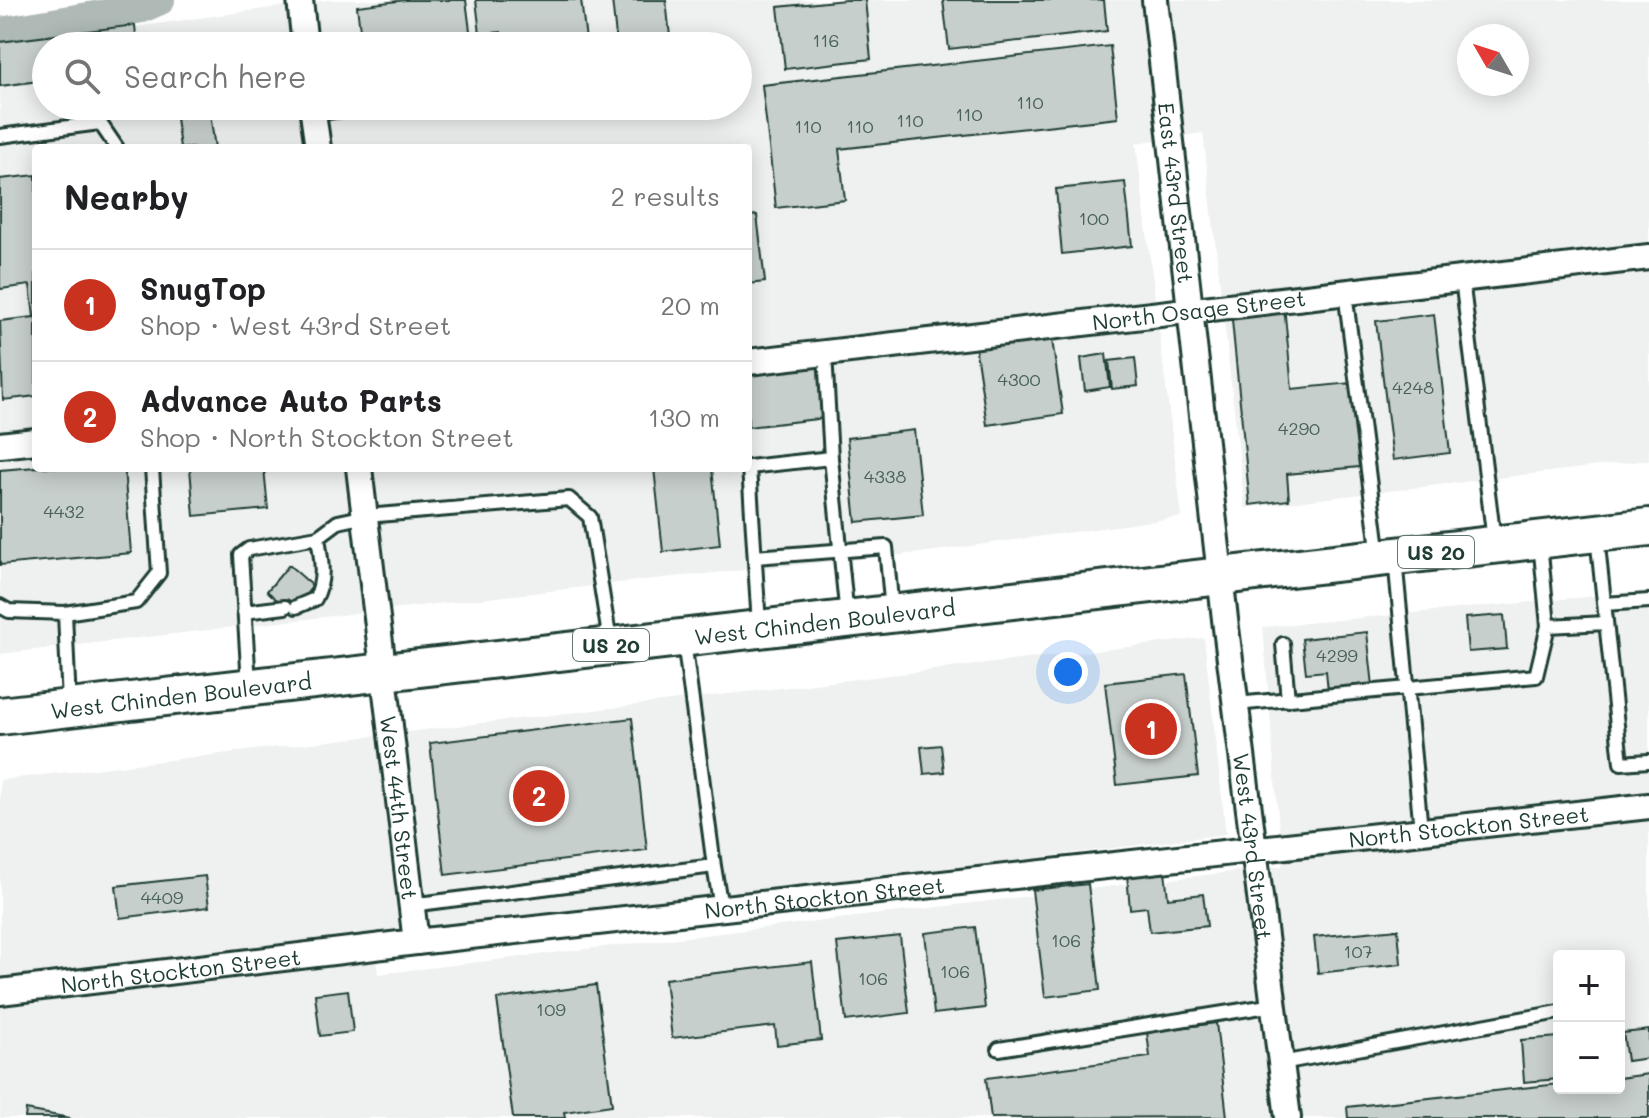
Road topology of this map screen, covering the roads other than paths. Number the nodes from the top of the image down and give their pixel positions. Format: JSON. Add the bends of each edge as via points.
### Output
{"nodes":[{"id":1,"x":300,"y":0,"type":"edge"},
{"id":2,"x":1155,"y":0,"type":"edge"},
{"id":3,"x":303,"y":32,"type":"edge"},
{"id":4,"x":314,"y":120,"type":"edge"},
{"id":5,"x":0,"y":136,"type":"edge"},
{"id":6,"x":114,"y":144,"type":"edge"},
{"id":7,"x":317,"y":144,"type":"edge"},
{"id":8,"x":1649,"y":257,"type":"edge"},
{"id":9,"x":1462,"y":279,"type":"junction"},
{"id":10,"x":1345,"y":292,"type":"junction"},
{"id":11,"x":1191,"y":310,"type":"junction"},
{"id":12,"x":825,"y":353,"type":"junction"},
{"id":13,"x":752,"y":362,"type":"edge"},
{"id":14,"x":32,"y":441,"type":"edge"},
{"id":15,"x":0,"y":445,"type":"edge"},
{"id":16,"x":831,"y":458,"type":"junction"},
{"id":17,"x":752,"y":467,"type":"edge"},
{"id":18,"x":152,"y":472,"type":"edge"},
{"id":19,"x":360,"y":472,"type":"edge"},
{"id":20,"x":749,"y":472,"type":"edge"},
{"id":21,"x":366,"y":516,"type":"junction"},
{"id":22,"x":1649,"y":527,"type":"edge"},
{"id":23,"x":1597,"y":532,"type":"junction"},
{"id":24,"x":318,"y":537,"type":"junction"},
{"id":25,"x":1540,"y":539,"type":"junction"},
{"id":26,"x":1494,"y":545,"type":"junction"},
{"id":27,"x":840,"y":550,"type":"junction"},
{"id":28,"x":755,"y":557,"type":"junction"},
{"id":29,"x":1387,"y":558,"type":"junction"},
{"id":30,"x":1222,"y":575,"type":"junction"},
{"id":31,"x":1649,"y":601,"type":"edge"},
{"id":32,"x":1604,"y":604,"type":"junction"},
{"id":33,"x":0,"y":606,"type":"edge"},
{"id":34,"x":244,"y":612,"type":"junction"},
{"id":35,"x":892,"y":612,"type":"junction"},
{"id":36,"x":65,"y":613,"type":"junction"},
{"id":37,"x":847,"y":617,"type":"junction"},
{"id":38,"x":1606,"y":623,"type":"junction"},
{"id":39,"x":1548,"y":626,"type":"junction"},
{"id":40,"x":759,"y":628,"type":"junction"},
{"id":41,"x":683,"y":636,"type":"junction"},
{"id":42,"x":1283,"y":644,"type":"dead end"},
{"id":43,"x":610,"y":645,"type":"junction"},
{"id":44,"x":382,"y":672,"type":"junction"},
{"id":45,"x":249,"y":687,"type":"junction"},
{"id":46,"x":1408,"y":691,"type":"junction"},
{"id":47,"x":1288,"y":700,"type":"junction"},
{"id":48,"x":1236,"y":704,"type":"junction"},
{"id":49,"x":69,"y":708,"type":"junction"},
{"id":50,"x":0,"y":716,"type":"edge"},
{"id":51,"x":1649,"y":761,"type":"edge"},
{"id":52,"x":1649,"y":806,"type":"edge"},
{"id":53,"x":1421,"y":830,"type":"junction"},
{"id":54,"x":1254,"y":849,"type":"junction"},
{"id":55,"x":714,"y":866,"type":"junction"},
{"id":56,"x":411,"y":905,"type":"junction"},
{"id":57,"x":721,"y":908,"type":"junction"},
{"id":58,"x":416,"y":942,"type":"junction"},
{"id":59,"x":0,"y":992,"type":"edge"},
{"id":60,"x":1274,"y":1005,"type":"junction"},
{"id":61,"x":1553,"y":1013,"type":"edge"},
{"id":62,"x":999,"y":1049,"type":"dead end"},
{"id":63,"x":1281,"y":1063,"type":"junction"},
{"id":64,"x":1288,"y":1118,"type":"edge"}],
"edges":[{"from":1,"to":3,"type":"street"},
{"from":2,"to":11,"type":"street","name":"East 43rd Street"},
{"from":4,"to":7,"type":"street"},
{"from":5,"to":6,"type":"lane","via":[[100,123]]},
{"from":8,"to":9,"type":"street","name":"North Osage Street"},
{"from":9,"to":10,"type":"street","name":"North Osage Street"},
{"from":9,"to":26,"type":"lane"},
{"from":10,"to":11,"type":"street","name":"North Osage Street"},
{"from":10,"to":29,"type":"lane"},
{"from":11,"to":12,"type":"street","name":"North Osage Street"},
{"from":11,"to":30,"type":"street","name":"East 43rd Street"},
{"from":12,"to":13,"type":"street","name":"North Osage Street"},
{"from":12,"to":16,"type":"lane"},
{"from":14,"to":15,"type":"street"},
{"from":16,"to":17,"type":"lane"},
{"from":16,"to":27,"type":"lane"},
{"from":18,"to":36,"type":"lane","via":[[159,573],[136,602]]},
{"from":19,"to":21,"type":"street","name":"West 44th Street"},
{"from":20,"to":28,"type":"lane"},
{"from":21,"to":24,"type":"lane","via":[[338,522]]},
{"from":21,"to":43,"type":"lane","via":[[569,499],[590,517]]},
{"from":21,"to":44,"type":"street","name":"West 44th Street"},
{"from":22,"to":23,"type":"main road","name":"West Chinden Boulevard","number":"US 20"},
{"from":23,"to":25,"type":"main road","name":"West Chinden Boulevard","number":"US 20"},
{"from":23,"to":32,"type":"lane"},
{"from":24,"to":34,"type":"lane","via":[[323,576],[315,599]]},
{"from":24,"to":34,"type":"lane","via":[[249,549],[241,555]]},
{"from":25,"to":26,"type":"main road","name":"West Chinden Boulevard","number":"US 20"},
{"from":25,"to":39,"type":"lane"},
{"from":26,"to":29,"type":"main road","name":"West Chinden Boulevard","number":"US 20"},
{"from":27,"to":28,"type":"lane"},
{"from":27,"to":35,"type":"lane","via":[[886,547]]},
{"from":27,"to":37,"type":"lane"},
{"from":28,"to":40,"type":"lane"},
{"from":29,"to":30,"type":"main road","name":"West Chinden Boulevard","number":"US 20"},
{"from":29,"to":46,"type":"lane"},
{"from":30,"to":35,"type":"main road","name":"West Chinden Boulevard","number":"US 20"},
{"from":30,"to":48,"type":"street","name":"West 43rd Street"},
{"from":31,"to":32,"type":"lane"},
{"from":32,"to":38,"type":"lane"},
{"from":33,"to":36,"type":"lane","via":[[9,611]]},
{"from":34,"to":45,"type":"lane"},
{"from":35,"to":37,"type":"main road","name":"West Chinden Boulevard","number":"US 20"},
{"from":36,"to":49,"type":"lane"},
{"from":37,"to":40,"type":"main road","name":"West Chinden Boulevard","number":"US 20"},
{"from":38,"to":39,"type":"lane"},
{"from":38,"to":51,"type":"lane","via":[[1621,763]]},
{"from":39,"to":46,"type":"lane","via":[[1536,676]]},
{"from":40,"to":41,"type":"main road","name":"West Chinden Boulevard","number":"US 20"},
{"from":41,"to":43,"type":"main road","name":"West Chinden Boulevard","number":"US 20"},
{"from":41,"to":55,"type":"lane"},
{"from":42,"to":47,"type":"lane"},
{"from":43,"to":44,"type":"main road","name":"West Chinden Boulevard","number":"US 20"},
{"from":44,"to":45,"type":"main road","name":"West Chinden Boulevard","number":"US 20"},
{"from":44,"to":56,"type":"street","name":"West 44th Street"},
{"from":45,"to":49,"type":"main road","name":"West Chinden Boulevard","number":"US 20"},
{"from":46,"to":47,"type":"lane"},
{"from":46,"to":53,"type":"lane"},
{"from":47,"to":48,"type":"lane"},
{"from":48,"to":54,"type":"street","name":"West 43rd Street"},
{"from":49,"to":50,"type":"main road","name":"West Chinden Boulevard","number":"US 20"},
{"from":52,"to":53,"type":"street","name":"North Stockton Street"},
{"from":53,"to":54,"type":"street","name":"North Stockton Street"},
{"from":54,"to":57,"type":"street","name":"North Stockton Street"},
{"from":54,"to":60,"type":"street","name":"West 43rd Street"},
{"from":55,"to":56,"type":"lane"},
{"from":55,"to":57,"type":"lane"},
{"from":56,"to":58,"type":"street","name":"West 44th Street"},
{"from":57,"to":58,"type":"street","name":"North Stockton Street"},
{"from":58,"to":59,"type":"street","name":"North Stockton Street"},
{"from":60,"to":62,"type":"lane"},
{"from":60,"to":63,"type":"street","name":"West 43rd Street"},
{"from":61,"to":63,"type":"lane"},
{"from":63,"to":64,"type":"street","name":"West 43rd Street"}]}
